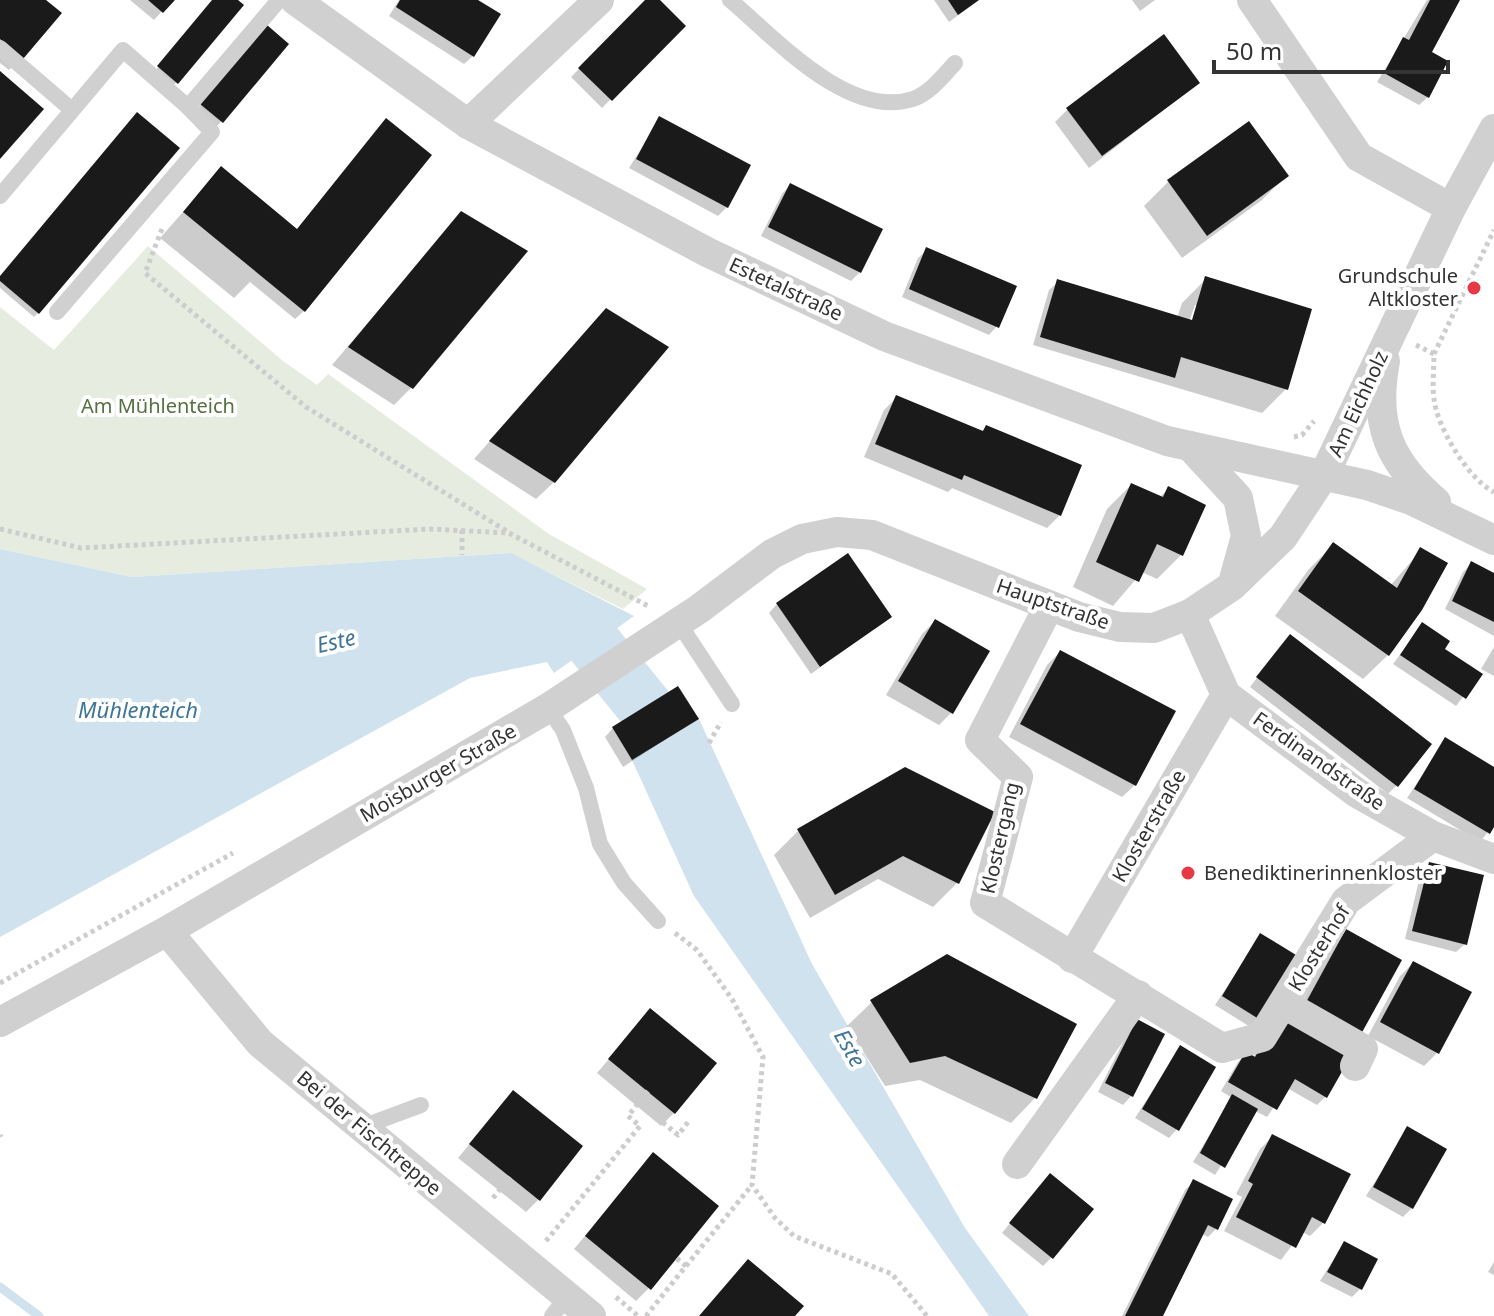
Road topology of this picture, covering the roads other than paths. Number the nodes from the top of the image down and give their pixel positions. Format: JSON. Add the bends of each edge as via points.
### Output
{"nodes":[{"id":1,"x":279,"y":0,"type":"edge"},
{"id":2,"x":295,"y":0,"type":"edge"},
{"id":3,"x":599,"y":0,"type":"edge"},
{"id":4,"x":730,"y":0,"type":"edge"},
{"id":5,"x":1252,"y":0,"type":"edge"},
{"id":6,"x":0,"y":48,"type":"edge"},
{"id":7,"x":955,"y":63,"type":"dead end"},
{"id":8,"x":188,"y":107,"type":"junction"},
{"id":9,"x":72,"y":110,"type":"junction"},
{"id":10,"x":468,"y":124,"type":"junction"},
{"id":11,"x":1494,"y":129,"type":"edge"},
{"id":12,"x":0,"y":196,"type":"edge"},
{"id":13,"x":1451,"y":208,"type":"junction"},
{"id":14,"x":57,"y":312,"type":"dead end"},
{"id":15,"x":1391,"y":333,"type":"junction"},
{"id":16,"x":1190,"y":446,"type":"junction"},
{"id":17,"x":1324,"y":475,"type":"junction"},
{"id":18,"x":1462,"y":524,"type":"junction"},
{"id":19,"x":872,"y":535,"type":"joint"},
{"id":20,"x":1494,"y":540,"type":"edge"},
{"id":21,"x":1232,"y":586,"type":"junction"},
{"id":22,"x":1049,"y":606,"type":"junction"},
{"id":23,"x":1190,"y":614,"type":"junction"},
{"id":24,"x":678,"y":622,"type":"junction"},
{"id":25,"x":1226,"y":695,"type":"junction"},
{"id":26,"x":560,"y":700,"type":"junction"},
{"id":27,"x":732,"y":704,"type":"dead end"},
{"id":28,"x":1433,"y":836,"type":"junction"},
{"id":29,"x":1494,"y":859,"type":"edge"},
{"id":30,"x":658,"y":921,"type":"road end"},
{"id":31,"x":167,"y":931,"type":"junction"},
{"id":32,"x":1072,"y":958,"type":"junction"},
{"id":33,"x":1138,"y":995,"type":"junction"},
{"id":34,"x":1284,"y":1004,"type":"junction"},
{"id":35,"x":0,"y":1022,"type":"edge"},
{"id":36,"x":1355,"y":1066,"type":"dead end"},
{"id":37,"x":421,"y":1105,"type":"dead end"},
{"id":38,"x":362,"y":1127,"type":"junction"},
{"id":39,"x":1017,"y":1164,"type":"dead end"},
{"id":40,"x":560,"y":1306,"type":"edge"},
{"id":41,"x":591,"y":1316,"type":"edge"}],
"edges":[{"from":1,"to":8,"type":"lane"},
{"from":2,"to":10,"type":"street","name":"Estetalstraße"},
{"from":3,"to":10,"type":"street"},
{"from":4,"to":7,"type":"lane","via":[[826,81],[858,96],[887,102],[913,99]]},
{"from":5,"to":13,"type":"street","via":[[1359,157]]},
{"from":6,"to":9,"type":"lane"},
{"from":8,"to":9,"type":"lane","via":[[123,50]]},
{"from":8,"to":14,"type":"lane","via":[[212,132]]},
{"from":9,"to":12,"type":"lane"},
{"from":10,"to":16,"type":"street","name":"Estetalstraße","via":[[707,252],[884,336]]},
{"from":11,"to":13,"type":"street","name":"Am Eichholz"},
{"from":13,"to":15,"type":"street","name":"Am Eichholz"},
{"from":15,"to":17,"type":"street","name":"Am Eichholz"},
{"from":15,"to":18,"type":"street","name":"Am Eichholz","via":[[1381,405],[1392,455],[1410,480]]},
{"from":16,"to":17,"type":"street","name":"Estetalstraße"},
{"from":16,"to":21,"type":"street","via":[[1238,498],[1246,536]]},
{"from":17,"to":18,"type":"street","via":[[1411,500]]},
{"from":17,"to":21,"type":"street","name":"Hauptstraße","via":[[1283,537]]},
{"from":18,"to":20,"type":"street"},
{"from":19,"to":22,"type":"street","name":"Hauptstraße"},
{"from":19,"to":24,"type":"street","name":"Moisburger Straße","via":[[837,532],[802,539],[772,554]]},
{"from":21,"to":23,"type":"street","name":"Hauptstraße"},
{"from":22,"to":23,"type":"street","name":"Hauptstraße","via":[[1120,627],[1154,628]]},
{"from":22,"to":32,"type":"street","name":"Klostergang","via":[[980,740],[1018,777],[985,903]]},
{"from":23,"to":25,"type":"street","name":"Ferdinandstraße"},
{"from":24,"to":26,"type":"street","name":"Moisburger Straße"},
{"from":24,"to":27,"type":"lane"},
{"from":25,"to":28,"type":"street","name":"Ferdinandstraße","via":[[1357,793]]},
{"from":25,"to":32,"type":"street","name":"Klosterstraße"},
{"from":26,"to":30,"type":"lane","via":[[563,730],[600,844],[624,883]]},
{"from":26,"to":31,"type":"street","name":"Moisburger Straße"},
{"from":28,"to":29,"type":"street","name":"Ferdinandstraße"},
{"from":28,"to":34,"type":"street","name":"Klosterhof","via":[[1346,901]]},
{"from":31,"to":35,"type":"street","name":"Moisburger Straße"},
{"from":31,"to":38,"type":"street","name":"Bei der Fischtreppe","via":[[260,1043]]},
{"from":32,"to":33,"type":"street","name":"Klosterhof"},
{"from":33,"to":34,"type":"street","name":"Klosterhof","via":[[1222,1048],[1262,1037]]},
{"from":33,"to":39,"type":"street"},
{"from":34,"to":36,"type":"street","name":"Klosterhof","via":[[1363,1049]]},
{"from":37,"to":38,"type":"lane"},
{"from":38,"to":40,"type":"street","name":"Bei der Fischtreppe","via":[[527,1264]]},
{"from":40,"to":41,"type":"street","name":"Bei der Fischtreppe"}]}
